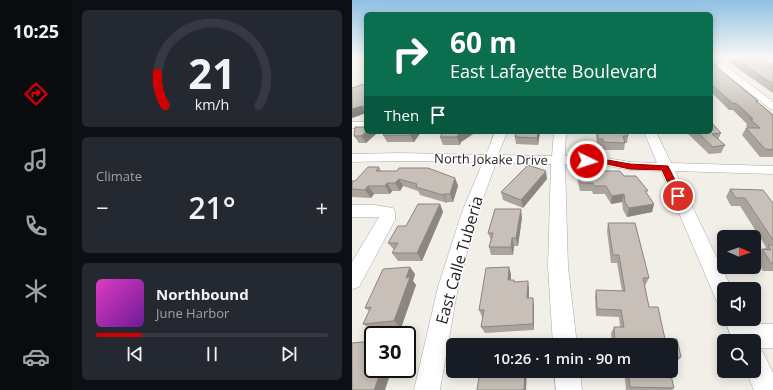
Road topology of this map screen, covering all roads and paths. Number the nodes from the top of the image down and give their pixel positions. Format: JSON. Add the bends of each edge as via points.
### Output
{"nodes":[{"id":1,"x":734,"y":76,"type":"edge"},
{"id":2,"x":773,"y":106,"type":"edge"},
{"id":3,"x":352,"y":125,"type":"edge"},
{"id":4,"x":364,"y":126,"type":"edge"},
{"id":5,"x":500,"y":134,"type":"edge"},
{"id":6,"x":560,"y":134,"type":"edge"},
{"id":7,"x":651,"y":134,"type":"edge"},
{"id":8,"x":352,"y":158,"type":"edge"},
{"id":9,"x":492,"y":158,"type":"junction"},
{"id":10,"x":558,"y":160,"type":"junction"},
{"id":11,"x":665,"y":167,"type":"junction"},
{"id":12,"x":773,"y":170,"type":"edge"},
{"id":13,"x":352,"y":212,"type":"edge"},
{"id":14,"x":352,"y":280,"type":"edge"},
{"id":15,"x":718,"y":282,"type":"edge"},
{"id":16,"x":741,"y":332,"type":"edge"},
{"id":17,"x":773,"y":336,"type":"edge"},
{"id":18,"x":564,"y":338,"type":"edge"},
{"id":19,"x":761,"y":377,"type":"edge"},
{"id":20,"x":568,"y":378,"type":"edge"},
{"id":21,"x":427,"y":390,"type":"edge"},
{"id":22,"x":569,"y":390,"type":"edge"},
{"id":23,"x":767,"y":390,"type":"edge"}],
"edges":[{"from":1,"to":2,"type":"street"},
{"from":3,"to":4,"type":"street"},
{"from":5,"to":9,"type":"street","name":"East Calle Tuberia"},
{"from":6,"to":10,"type":"street"},
{"from":7,"to":11,"type":"street"},
{"from":8,"to":9,"type":"street","name":"North Jokake Drive"},
{"from":9,"to":10,"type":"street","name":"North Jokake Drive"},
{"from":9,"to":21,"type":"street","name":"East Calle Tuberia","via":[[470,212],[448,287]]},
{"from":10,"to":11,"type":"street","name":"North Jokake Drive"},
{"from":10,"to":18,"type":"street","via":[[558,267]]},
{"from":11,"to":12,"type":"street","name":"North Jokake Drive"},
{"from":11,"to":15,"type":"street"},
{"from":13,"to":14,"type":"street","via":[[387,212],[387,220]]},
{"from":16,"to":17,"type":"street"},
{"from":19,"to":23,"type":"street"},
{"from":20,"to":22,"type":"street"}]}
